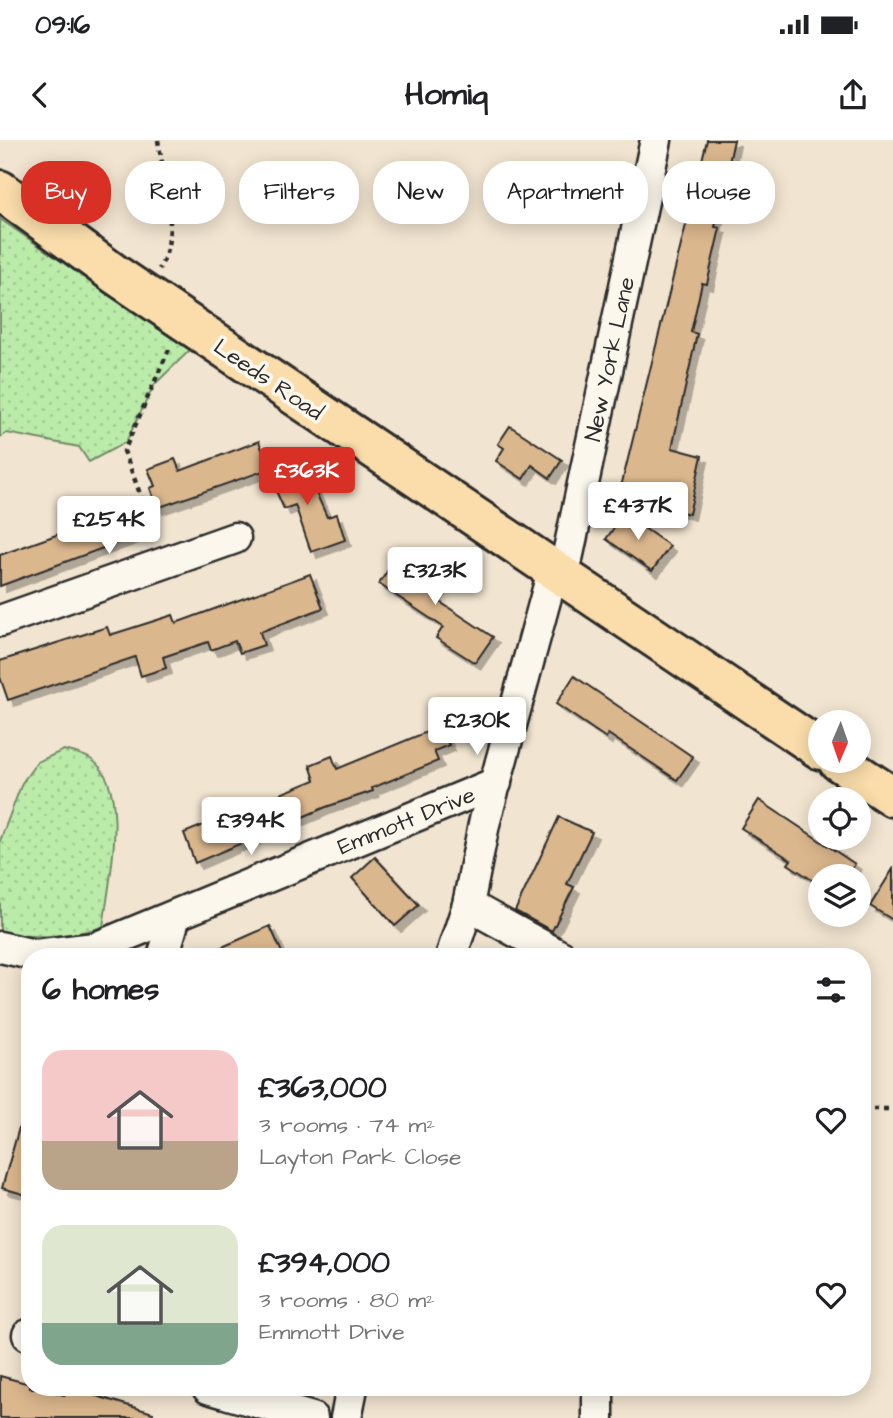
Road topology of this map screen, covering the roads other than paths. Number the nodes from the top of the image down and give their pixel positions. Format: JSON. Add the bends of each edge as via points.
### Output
{"nodes":[{"id":1,"x":656,"y":140,"type":"edge"},
{"id":2,"x":0,"y":190,"type":"edge"},
{"id":3,"x":235,"y":538,"type":"dead end"},
{"id":4,"x":558,"y":575,"type":"junction"},
{"id":5,"x":0,"y":621,"type":"edge"},
{"id":6,"x":808,"y":741,"type":"edge"},
{"id":7,"x":858,"y":774,"type":"edge"},
{"id":8,"x":496,"y":783,"type":"junction"},
{"id":9,"x":893,"y":797,"type":"edge"},
{"id":10,"x":468,"y":905,"type":"junction"},
{"id":11,"x":175,"y":916,"type":"junction"},
{"id":12,"x":0,"y":947,"type":"edge"},
{"id":13,"x":95,"y":948,"type":"edge"},
{"id":14,"x":166,"y":948,"type":"edge"},
{"id":15,"x":454,"y":948,"type":"edge"},
{"id":16,"x":546,"y":948,"type":"edge"},
{"id":17,"x":21,"y":952,"type":"edge"},
{"id":18,"x":236,"y":1396,"type":"edge"},
{"id":19,"x":350,"y":1396,"type":"edge"},
{"id":20,"x":598,"y":1396,"type":"edge"},
{"id":21,"x":312,"y":1418,"type":"edge"},
{"id":22,"x":346,"y":1418,"type":"edge"},
{"id":23,"x":598,"y":1418,"type":"edge"}],
"edges":[{"from":1,"to":4,"type":"street","name":"New York Lane"},
{"from":2,"to":4,"type":"main road","name":"Leeds Road","via":[[144,294]]},
{"from":3,"to":5,"type":"street"},
{"from":4,"to":6,"type":"main road","name":"Leeds Road"},
{"from":4,"to":8,"type":"street","name":"New York Lane"},
{"from":7,"to":9,"type":"main road"},
{"from":8,"to":10,"type":"street","name":"New York Lane"},
{"from":8,"to":11,"type":"street","name":"Emmott Drive"},
{"from":10,"to":15,"type":"street","name":"New York Lane"},
{"from":10,"to":16,"type":"street"},
{"from":11,"to":13,"type":"street","name":"Emmott Drive"},
{"from":11,"to":14,"type":"street"},
{"from":12,"to":17,"type":"street","name":"Emmott Drive"},
{"from":18,"to":21,"type":"street"},
{"from":19,"to":22,"type":"street"},
{"from":20,"to":23,"type":"street"}]}
